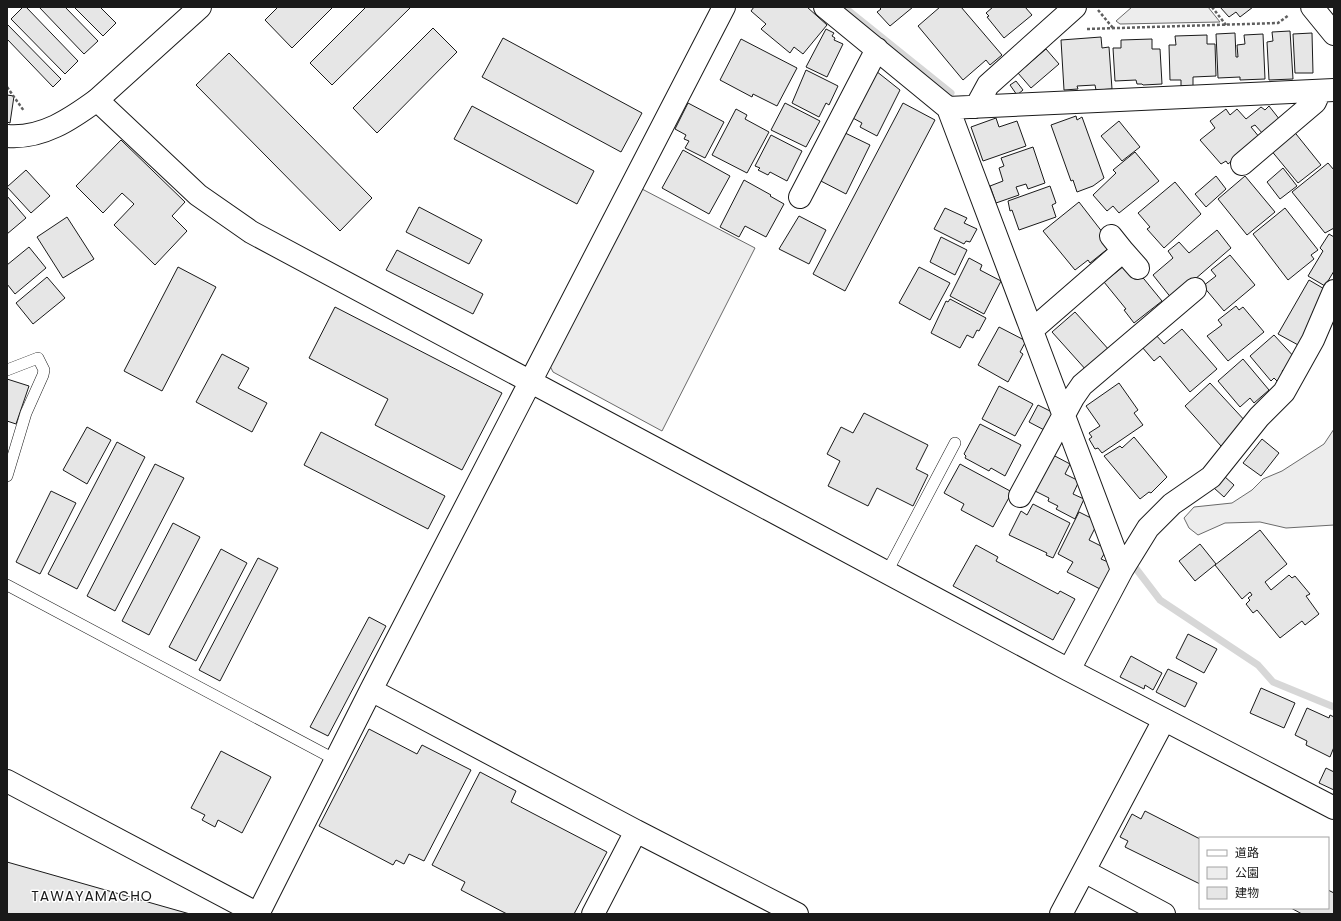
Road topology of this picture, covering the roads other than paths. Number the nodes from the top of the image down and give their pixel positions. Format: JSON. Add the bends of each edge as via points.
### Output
{"nodes":[{"id":1,"x":200,"y":7,"type":"edge"},
{"id":2,"x":724,"y":7,"type":"edge"},
{"id":3,"x":825,"y":7,"type":"edge"},
{"id":4,"x":1303,"y":9,"type":"edge"},
{"id":5,"x":1069,"y":12,"type":"edge"},
{"id":6,"x":1334,"y":34,"type":"edge"},
{"id":7,"x":877,"y":49,"type":"junction"},
{"id":8,"x":1327,"y":90,"type":"edge"},
{"id":9,"x":97,"y":100,"type":"junction"},
{"id":10,"x":976,"y":107,"type":"junction"},
{"id":11,"x":948,"y":108,"type":"junction"},
{"id":12,"x":7,"y":136,"type":"edge"},
{"id":13,"x":1242,"y":164,"type":"dead end"},
{"id":14,"x":800,"y":197,"type":"dead end"},
{"id":15,"x":1138,"y":268,"type":"dead end"},
{"id":16,"x":1195,"y":289,"type":"dead end"},
{"id":17,"x":1334,"y":291,"type":"edge"},
{"id":18,"x":1037,"y":326,"type":"junction"},
{"id":19,"x":7,"y":370,"type":"edge"},
{"id":20,"x":531,"y":383,"type":"junction"},
{"id":21,"x":1068,"y":407,"type":"junction"},
{"id":22,"x":955,"y":443,"type":"dead end"},
{"id":23,"x":7,"y":476,"type":"edge"},
{"id":24,"x":1020,"y":496,"type":"dead end"},
{"id":25,"x":1122,"y":570,"type":"junction"},
{"id":26,"x":887,"y":572,"type":"junction"},
{"id":27,"x":7,"y":585,"type":"edge"},
{"id":28,"x":1069,"y":670,"type":"junction"},
{"id":29,"x":371,"y":690,"type":"junction"},
{"id":30,"x":1164,"y":720,"type":"junction"},
{"id":31,"x":336,"y":760,"type":"junction"},
{"id":32,"x":7,"y":781,"type":"edge"},
{"id":33,"x":1334,"y":808,"type":"edge"},
{"id":34,"x":636,"y":831,"type":"junction"},
{"id":35,"x":1084,"y":871,"type":"junction"},
{"id":36,"x":258,"y":914,"type":"edge"},
{"id":37,"x":593,"y":914,"type":"edge"},
{"id":38,"x":797,"y":914,"type":"edge"},
{"id":39,"x":1061,"y":914,"type":"edge"},
{"id":40,"x":1164,"y":914,"type":"edge"}],
"edges":[{"from":1,"to":9,"type":"street"},
{"from":2,"to":20,"type":"street"},
{"from":3,"to":7,"type":"street"},
{"from":4,"to":6,"type":"street"},
{"from":5,"to":10,"type":"street","via":[[988,85]]},
{"from":7,"to":11,"type":"street"},
{"from":7,"to":14,"type":"street"},
{"from":8,"to":10,"type":"street"},
{"from":8,"to":13,"type":"street"},
{"from":9,"to":12,"type":"street","via":[[57,127],[36,133]]},
{"from":9,"to":20,"type":"street","via":[[198,195],[251,232]]},
{"from":10,"to":11,"type":"street"},
{"from":11,"to":18,"type":"street"},
{"from":15,"to":18,"type":"street","via":[[1117,243]]},
{"from":16,"to":21,"type":"street","via":[[1082,385]]},
{"from":17,"to":25,"type":"street","via":[[1313,340],[1284,392],[1211,477],[1159,515]]},
{"from":18,"to":21,"type":"street"},
{"from":19,"to":23,"type":"lane","via":[[38,358],[44,370],[26,413]]},
{"from":20,"to":26,"type":"street"},
{"from":20,"to":29,"type":"street"},
{"from":21,"to":24,"type":"street"},
{"from":21,"to":25,"type":"street"},
{"from":22,"to":26,"type":"lane"},
{"from":25,"to":28,"type":"street"},
{"from":26,"to":28,"type":"street"},
{"from":27,"to":31,"type":"lane"},
{"from":28,"to":30,"type":"street"},
{"from":29,"to":31,"type":"street"},
{"from":29,"to":34,"type":"street"},
{"from":30,"to":33,"type":"street"},
{"from":30,"to":35,"type":"street"},
{"from":31,"to":36,"type":"street"},
{"from":32,"to":36,"type":"street"},
{"from":34,"to":37,"type":"street"},
{"from":34,"to":38,"type":"street"},
{"from":35,"to":39,"type":"street"},
{"from":35,"to":40,"type":"street"}]}
